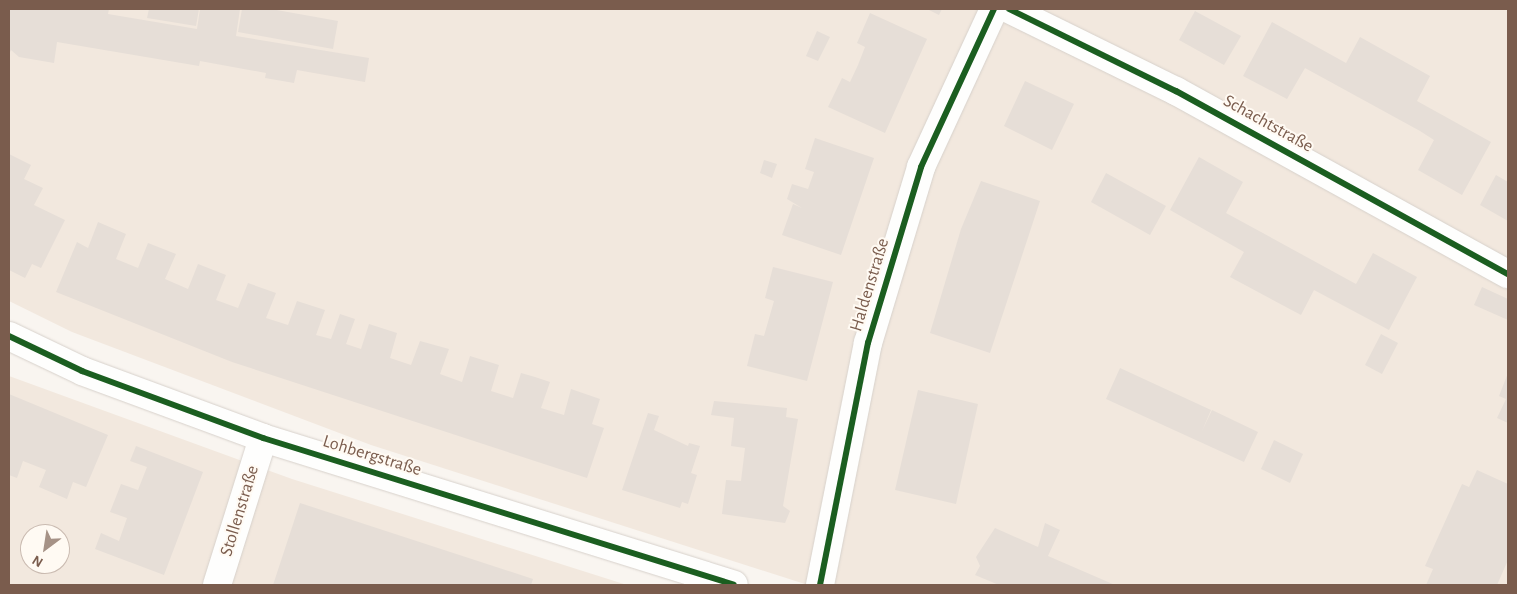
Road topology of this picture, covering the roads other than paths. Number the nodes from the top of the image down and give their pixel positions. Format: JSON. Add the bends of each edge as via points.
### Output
{"nodes":[{"id":1,"x":994,"y":9,"type":"edge"},
{"id":2,"x":1009,"y":9,"type":"edge"},
{"id":3,"x":1508,"y":274,"type":"edge"},
{"id":4,"x":9,"y":336,"type":"edge"},
{"id":5,"x":263,"y":438,"type":"junction"},
{"id":6,"x":217,"y":585,"type":"edge"},
{"id":7,"x":734,"y":585,"type":"edge"},
{"id":8,"x":820,"y":585,"type":"edge"}],
"edges":[{"from":1,"to":8,"type":"street","name":"Haldenstraße","via":[[921,167],[868,343]]},
{"from":2,"to":3,"type":"street","name":"Schachtstraße","via":[[1176,91]]},
{"from":4,"to":5,"type":"street","name":"Lohbergstraße","via":[[82,371]]},
{"from":5,"to":6,"type":"street","name":"Stollenstraße"},
{"from":5,"to":7,"type":"street","name":"Lohbergstraße"}]}
